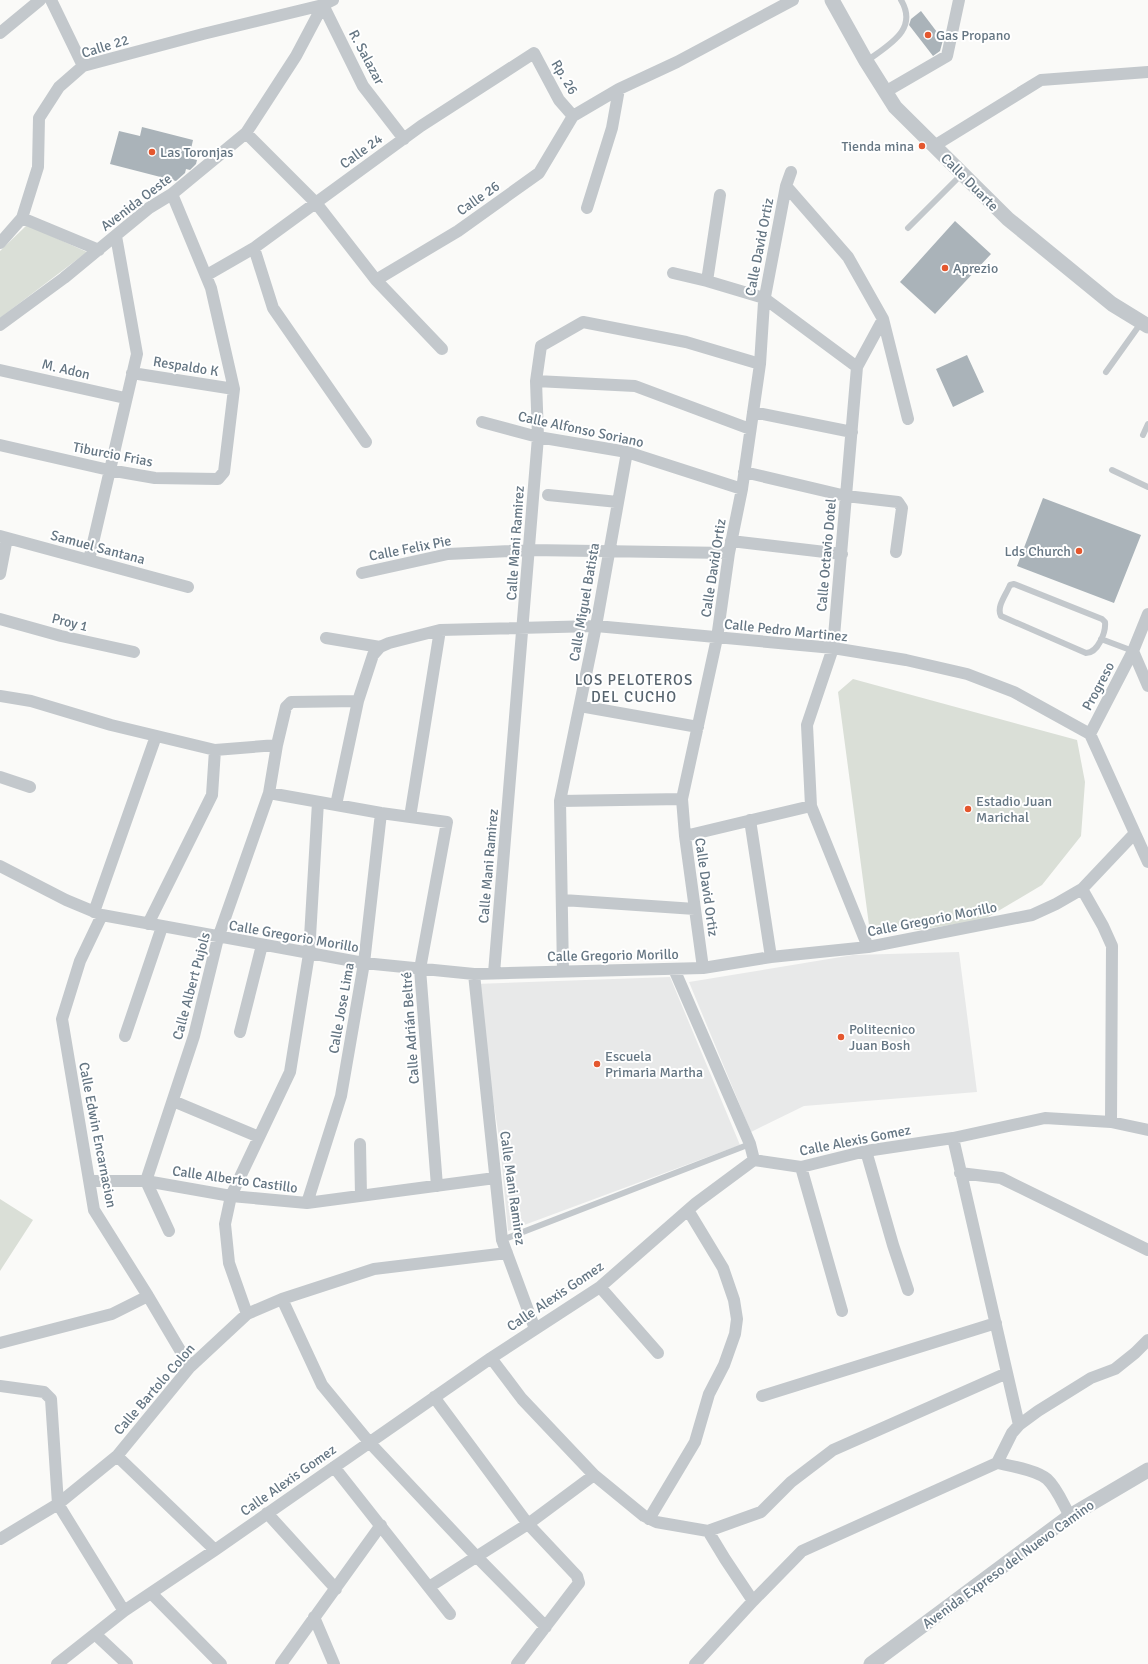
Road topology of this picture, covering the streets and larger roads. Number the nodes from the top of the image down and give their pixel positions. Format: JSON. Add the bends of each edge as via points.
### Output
{"nodes":[{"id":1,"x":40,"y":0,"type":"edge"},
{"id":2,"x":51,"y":0,"type":"edge"},
{"id":3,"x":793,"y":0,"type":"edge"},
{"id":4,"x":832,"y":0,"type":"edge"},
{"id":5,"x":960,"y":0,"type":"edge"},
{"id":6,"x":328,"y":3,"type":"edge"},
{"id":7,"x":0,"y":33,"type":"edge"},
{"id":8,"x":534,"y":53,"type":"joint"},
{"id":9,"x":83,"y":66,"type":"junction"},
{"id":10,"x":1148,"y":72,"type":"edge"},
{"id":11,"x":619,"y":89,"type":"junction"},
{"id":12,"x":885,"y":92,"type":"junction"},
{"id":13,"x":573,"y":116,"type":"junction"},
{"id":14,"x":246,"y":133,"type":"junction"},
{"id":15,"x":404,"y":138,"type":"junction"},
{"id":16,"x":934,"y":146,"type":"junction"},
{"id":17,"x":791,"y":172,"type":"dead end"},
{"id":18,"x":786,"y":186,"type":"junction"},
{"id":19,"x":172,"y":194,"type":"junction"},
{"id":20,"x":720,"y":195,"type":"dead end"},
{"id":21,"x":316,"y":203,"type":"junction"},
{"id":22,"x":586,"y":208,"type":"dead end"},
{"id":23,"x":22,"y":218,"type":"junction"},
{"id":24,"x":116,"y":236,"type":"junction"},
{"id":25,"x":0,"y":243,"type":"edge"},
{"id":26,"x":254,"y":248,"type":"junction"},
{"id":27,"x":99,"y":250,"type":"junction"},
{"id":28,"x":673,"y":273,"type":"dead end"},
{"id":29,"x":207,"y":275,"type":"junction"},
{"id":30,"x":376,"y":280,"type":"junction"},
{"id":31,"x":707,"y":281,"type":"junction"},
{"id":32,"x":764,"y":298,"type":"junction"},
{"id":33,"x":883,"y":320,"type":"junction"},
{"id":34,"x":0,"y":325,"type":"edge"},
{"id":35,"x":1145,"y":325,"type":"edge"},
{"id":36,"x":442,"y":349,"type":"dead end"},
{"id":37,"x":760,"y":364,"type":"junction"},
{"id":38,"x":857,"y":367,"type":"junction"},
{"id":39,"x":0,"y":370,"type":"edge"},
{"id":40,"x":132,"y":373,"type":"junction"},
{"id":41,"x":536,"y":381,"type":"junction"},
{"id":42,"x":234,"y":389,"type":"junction"},
{"id":43,"x":126,"y":398,"type":"junction"},
{"id":44,"x":753,"y":412,"type":"junction"},
{"id":45,"x":908,"y":418,"type":"dead end"},
{"id":46,"x":482,"y":422,"type":"dead end"},
{"id":47,"x":750,"y":429,"type":"junction"},
{"id":48,"x":852,"y":432,"type":"junction"},
{"id":49,"x":538,"y":437,"type":"junction"},
{"id":50,"x":366,"y":442,"type":"dead end"},
{"id":51,"x":0,"y":446,"type":"edge"},
{"id":52,"x":627,"y":452,"type":"junction"},
{"id":53,"x":109,"y":470,"type":"junction"},
{"id":54,"x":744,"y":472,"type":"junction"},
{"id":55,"x":742,"y":490,"type":"junction"},
{"id":56,"x":548,"y":495,"type":"dead end"},
{"id":57,"x":846,"y":496,"type":"junction"},
{"id":58,"x":618,"y":502,"type":"junction"},
{"id":59,"x":3,"y":537,"type":"edge"},
{"id":60,"x":730,"y":547,"type":"junction"},
{"id":61,"x":530,"y":550,"type":"junction"},
{"id":62,"x":609,"y":550,"type":"junction"},
{"id":63,"x":896,"y":552,"type":"dead end"},
{"id":64,"x":842,"y":554,"type":"junction"},
{"id":65,"x":89,"y":560,"type":"junction"},
{"id":66,"x":362,"y":573,"type":"dead end"},
{"id":67,"x":0,"y":574,"type":"edge"},
{"id":68,"x":188,"y":587,"type":"dead end"},
{"id":69,"x":1148,"y":614,"type":"edge"},
{"id":70,"x":0,"y":619,"type":"edge"},
{"id":71,"x":596,"y":626,"type":"junction"},
{"id":72,"x":524,"y":628,"type":"junction"},
{"id":73,"x":440,"y":630,"type":"junction"},
{"id":74,"x":326,"y":638,"type":"dead end"},
{"id":75,"x":717,"y":638,"type":"junction"},
{"id":76,"x":380,"y":647,"type":"junction"},
{"id":77,"x":833,"y":648,"type":"junction"},
{"id":78,"x":1133,"y":651,"type":"junction"},
{"id":79,"x":134,"y":652,"type":"dead end"},
{"id":80,"x":1148,"y":686,"type":"edge"},
{"id":81,"x":0,"y":696,"type":"edge"},
{"id":82,"x":358,"y":701,"type":"junction"},
{"id":83,"x":580,"y":706,"type":"junction"},
{"id":84,"x":698,"y":727,"type":"junction"},
{"id":85,"x":1090,"y":734,"type":"junction"},
{"id":86,"x":156,"y":736,"type":"junction"},
{"id":87,"x":277,"y":745,"type":"junction"},
{"id":88,"x":215,"y":750,"type":"junction"},
{"id":89,"x":0,"y":777,"type":"edge"},
{"id":90,"x":30,"y":787,"type":"dead end"},
{"id":91,"x":269,"y":793,"type":"junction"},
{"id":92,"x":682,"y":798,"type":"junction"},
{"id":93,"x":560,"y":801,"type":"junction"},
{"id":94,"x":318,"y":802,"type":"junction"},
{"id":95,"x":336,"y":805,"type":"junction"},
{"id":96,"x":811,"y":806,"type":"junction"},
{"id":97,"x":381,"y":814,"type":"junction"},
{"id":98,"x":410,"y":817,"type":"junction"},
{"id":99,"x":750,"y":820,"type":"junction"},
{"id":100,"x":1135,"y":833,"type":"junction"},
{"id":101,"x":685,"y":836,"type":"junction"},
{"id":102,"x":1148,"y":862,"type":"edge"},
{"id":103,"x":0,"y":866,"type":"edge"},
{"id":104,"x":1082,"y":889,"type":"junction"},
{"id":105,"x":563,"y":900,"type":"junction"},
{"id":106,"x":695,"y":910,"type":"junction"},
{"id":107,"x":98,"y":914,"type":"junction"},
{"id":108,"x":148,"y":924,"type":"junction"},
{"id":109,"x":162,"y":927,"type":"junction"},
{"id":110,"x":218,"y":938,"type":"junction"},
{"id":111,"x":262,"y":945,"type":"junction"},
{"id":112,"x":868,"y":947,"type":"junction"},
{"id":113,"x":309,"y":954,"type":"junction"},
{"id":114,"x":771,"y":957,"type":"junction"},
{"id":115,"x":364,"y":963,"type":"junction"},
{"id":116,"x":703,"y":968,"type":"junction"},
{"id":117,"x":420,"y":969,"type":"junction"},
{"id":118,"x":674,"y":969,"type":"junction"},
{"id":119,"x":563,"y":972,"type":"junction"},
{"id":120,"x":494,"y":973,"type":"junction"},
{"id":121,"x":474,"y":974,"type":"junction"},
{"id":122,"x":240,"y":1032,"type":"dead end"},
{"id":123,"x":125,"y":1036,"type":"dead end"},
{"id":124,"x":173,"y":1101,"type":"junction"},
{"id":125,"x":1111,"y":1122,"type":"junction"},
{"id":126,"x":1148,"y":1130,"type":"edge"},
{"id":127,"x":259,"y":1137,"type":"junction"},
{"id":128,"x":953,"y":1138,"type":"junction"},
{"id":129,"x":360,"y":1144,"type":"dead end"},
{"id":130,"x":866,"y":1151,"type":"junction"},
{"id":131,"x":754,"y":1160,"type":"junction"},
{"id":132,"x":801,"y":1167,"type":"junction"},
{"id":133,"x":960,"y":1173,"type":"junction"},
{"id":134,"x":495,"y":1178,"type":"junction"},
{"id":135,"x":90,"y":1181,"type":"junction"},
{"id":136,"x":146,"y":1181,"type":"junction"},
{"id":137,"x":437,"y":1186,"type":"junction"},
{"id":138,"x":232,"y":1196,"type":"junction"},
{"id":139,"x":360,"y":1196,"type":"junction"},
{"id":140,"x":308,"y":1203,"type":"junction"},
{"id":141,"x":688,"y":1210,"type":"junction"},
{"id":142,"x":168,"y":1231,"type":"dead end"},
{"id":143,"x":1148,"y":1250,"type":"edge"},
{"id":144,"x":507,"y":1253,"type":"junction"},
{"id":145,"x":600,"y":1287,"type":"junction"},
{"id":146,"x":908,"y":1290,"type":"dead end"},
{"id":147,"x":148,"y":1296,"type":"junction"},
{"id":148,"x":282,"y":1299,"type":"junction"},
{"id":149,"x":842,"y":1311,"type":"dead end"},
{"id":150,"x":247,"y":1314,"type":"junction"},
{"id":151,"x":996,"y":1322,"type":"junction"},
{"id":152,"x":535,"y":1329,"type":"junction"},
{"id":153,"x":1148,"y":1340,"type":"edge"},
{"id":154,"x":0,"y":1342,"type":"edge"},
{"id":155,"x":658,"y":1353,"type":"dead end"},
{"id":156,"x":490,"y":1358,"type":"junction"},
{"id":157,"x":190,"y":1367,"type":"junction"},
{"id":158,"x":1007,"y":1373,"type":"junction"},
{"id":159,"x":0,"y":1386,"type":"edge"},
{"id":160,"x":762,"y":1396,"type":"dead end"},
{"id":161,"x":434,"y":1397,"type":"junction"},
{"id":162,"x":1019,"y":1424,"type":"junction"},
{"id":163,"x":369,"y":1442,"type":"junction"},
{"id":164,"x":117,"y":1456,"type":"junction"},
{"id":165,"x":997,"y":1463,"type":"junction"},
{"id":166,"x":334,"y":1467,"type":"junction"},
{"id":167,"x":1148,"y":1470,"type":"edge"},
{"id":168,"x":594,"y":1475,"type":"junction"},
{"id":169,"x":58,"y":1504,"type":"junction"},
{"id":170,"x":267,"y":1513,"type":"junction"},
{"id":171,"x":1070,"y":1516,"type":"junction"},
{"id":172,"x":649,"y":1520,"type":"junction"},
{"id":173,"x":528,"y":1524,"type":"junction"},
{"id":174,"x":381,"y":1525,"type":"junction"},
{"id":175,"x":708,"y":1531,"type":"junction"},
{"id":176,"x":0,"y":1539,"type":"edge"},
{"id":177,"x":215,"y":1550,"type":"junction"},
{"id":178,"x":478,"y":1557,"type":"junction"},
{"id":179,"x":429,"y":1587,"type":"junction"},
{"id":180,"x":336,"y":1589,"type":"junction"},
{"id":181,"x":151,"y":1593,"type":"junction"},
{"id":182,"x":753,"y":1601,"type":"junction"},
{"id":183,"x":124,"y":1611,"type":"junction"},
{"id":184,"x":450,"y":1614,"type":"dead end"},
{"id":185,"x":314,"y":1617,"type":"junction"},
{"id":186,"x":546,"y":1627,"type":"junction"},
{"id":187,"x":96,"y":1634,"type":"junction"},
{"id":188,"x":57,"y":1664,"type":"edge"},
{"id":189,"x":127,"y":1664,"type":"edge"},
{"id":190,"x":221,"y":1664,"type":"edge"},
{"id":191,"x":281,"y":1664,"type":"edge"},
{"id":192,"x":334,"y":1664,"type":"edge"},
{"id":193,"x":517,"y":1664,"type":"edge"},
{"id":194,"x":695,"y":1664,"type":"edge"},
{"id":195,"x":871,"y":1664,"type":"edge"}],
"edges":[{"from":1,"to":7,"type":"street"},
{"from":2,"to":9,"type":"street"},
{"from":3,"to":11,"type":"street","via":[[677,62]]},
{"from":4,"to":12,"type":"street","name":"Calle Duarte"},
{"from":5,"to":12,"type":"street","via":[[947,56]]},
{"from":6,"to":9,"type":"street","name":"Calle 22"},
{"from":6,"to":14,"type":"street","name":"Avenida Oeste"},
{"from":6,"to":15,"type":"street","name":"R. Salazar","via":[[363,86]]},
{"from":8,"to":13,"type":"street","name":"Rp. 26","via":[[560,100]]},
{"from":8,"to":15,"type":"street","name":"Calle 24"},
{"from":9,"to":23,"type":"street","name":"Calle 22","via":[[58,87],[40,118],[38,167]]},
{"from":10,"to":16,"type":"street","via":[[1041,80]]},
{"from":11,"to":13,"type":"street"},
{"from":11,"to":22,"type":"street","via":[[612,128]]},
{"from":12,"to":16,"type":"street","name":"Calle Duarte","via":[[895,107]]},
{"from":13,"to":30,"type":"street","name":"Calle 26","via":[[539,173],[458,230]]},
{"from":14,"to":19,"type":"street","name":"Avenida Oeste"},
{"from":14,"to":21,"type":"street"},
{"from":15,"to":21,"type":"street","name":"Calle 24"},
{"from":16,"to":35,"type":"street","name":"Calle Duarte","via":[[1008,219],[1112,304]]},
{"from":17,"to":18,"type":"street","name":"Calle David Ortiz"},
{"from":18,"to":32,"type":"street","name":"Calle David Ortiz"},
{"from":18,"to":33,"type":"street","via":[[848,257]]},
{"from":19,"to":24,"type":"street","name":"Avenida Oeste","via":[[149,208]]},
{"from":19,"to":29,"type":"street"},
{"from":20,"to":31,"type":"street"},
{"from":21,"to":26,"type":"street","name":"Calle 24"},
{"from":21,"to":30,"type":"street"},
{"from":23,"to":25,"type":"street","name":"Calle 22"},
{"from":23,"to":27,"type":"street"},
{"from":24,"to":27,"type":"street","name":"Avenida Oeste"},
{"from":24,"to":40,"type":"street","via":[[137,354]]},
{"from":26,"to":29,"type":"street","name":"Calle 24"},
{"from":26,"to":50,"type":"street","via":[[272,308]]},
{"from":27,"to":34,"type":"street","name":"Avenida Oeste"},
{"from":28,"to":31,"type":"street"},
{"from":29,"to":42,"type":"street"},
{"from":30,"to":36,"type":"street"},
{"from":31,"to":32,"type":"street"},
{"from":32,"to":37,"type":"street","name":"Calle David Ortiz"},
{"from":32,"to":38,"type":"street"},
{"from":33,"to":38,"type":"street"},
{"from":33,"to":45,"type":"street"},
{"from":37,"to":41,"type":"street","name":"Calle Mani Ramirez","via":[[686,342],[583,322],[542,346]]},
{"from":37,"to":44,"type":"street","name":"Calle David Ortiz"},
{"from":38,"to":48,"type":"street","name":"Calle Octavio Dotel"},
{"from":39,"to":43,"type":"street","name":"M. Adon"},
{"from":40,"to":42,"type":"street","name":"Respaldo K"},
{"from":40,"to":43,"type":"street"},
{"from":41,"to":47,"type":"street","via":[[635,386]]},
{"from":41,"to":49,"type":"street","name":"Calle Mani Ramirez"},
{"from":42,"to":53,"type":"street","name":"Tiburcio Frias","via":[[224,472],[218,479],[155,478]]},
{"from":43,"to":53,"type":"street"},
{"from":44,"to":47,"type":"street","name":"Calle David Ortiz"},
{"from":44,"to":48,"type":"street"},
{"from":46,"to":49,"type":"street","name":"Calle Alfonso Soriano"},
{"from":47,"to":54,"type":"street","name":"Calle David Ortiz"},
{"from":48,"to":57,"type":"street","name":"Calle Octavio Dotel"},
{"from":49,"to":52,"type":"street","name":"Calle Alfonso Soriano"},
{"from":49,"to":61,"type":"street","name":"Calle Mani Ramirez"},
{"from":51,"to":53,"type":"street","name":"Tiburcio Frias"},
{"from":52,"to":55,"type":"street","name":"Calle Alfonso Soriano"},
{"from":52,"to":58,"type":"street","name":"Calle Miguel Batista"},
{"from":53,"to":65,"type":"street"},
{"from":54,"to":55,"type":"street","name":"Calle David Ortiz"},
{"from":54,"to":57,"type":"street"},
{"from":55,"to":60,"type":"street","name":"Calle David Ortiz"},
{"from":56,"to":58,"type":"street"},
{"from":57,"to":63,"type":"street","via":[[898,502],[902,508]]},
{"from":57,"to":64,"type":"street","name":"Calle Octavio Dotel"},
{"from":58,"to":62,"type":"street","name":"Calle Miguel Batista"},
{"from":59,"to":65,"type":"street","name":"Samuel Santana"},
{"from":59,"to":67,"type":"street"},
{"from":60,"to":62,"type":"street","name":"Calle Felix Pie"},
{"from":60,"to":64,"type":"street","name":"Calle Felix Pie"},
{"from":60,"to":75,"type":"street","name":"Calle David Ortiz"},
{"from":61,"to":62,"type":"street","name":"Calle Felix Pie"},
{"from":61,"to":66,"type":"street","name":"Calle Felix Pie","via":[[448,554]]},
{"from":61,"to":72,"type":"street","name":"Calle Mani Ramirez"},
{"from":62,"to":71,"type":"street","name":"Calle Miguel Batista"},
{"from":64,"to":77,"type":"street","name":"Calle Octavio Dotel"},
{"from":65,"to":68,"type":"street","name":"Samuel Santana"},
{"from":69,"to":78,"type":"street","name":"Progreso"},
{"from":70,"to":79,"type":"street","name":"Proy 1"},
{"from":71,"to":72,"type":"street","name":"Calle Pedro Martinez"},
{"from":71,"to":75,"type":"street","name":"Calle Pedro Martinez"},
{"from":71,"to":83,"type":"street","name":"Calle Miguel Batista"},
{"from":72,"to":73,"type":"street","name":"Calle Pedro Martinez"},
{"from":72,"to":120,"type":"street","name":"Calle Mani Ramirez"},
{"from":73,"to":76,"type":"street","name":"Calle Pedro Martinez","via":[[389,642]]},
{"from":73,"to":98,"type":"street"},
{"from":74,"to":76,"type":"street"},
{"from":75,"to":77,"type":"street","name":"Calle Pedro Martinez"},
{"from":75,"to":84,"type":"street","name":"Calle David Ortiz"},
{"from":76,"to":82,"type":"street","via":[[373,655]]},
{"from":77,"to":85,"type":"street","name":"Calle Pedro Martinez","via":[[906,660],[967,674],[1014,692]]},
{"from":77,"to":96,"type":"street","name":"Calle Octavio Dotel","via":[[807,725]]},
{"from":78,"to":80,"type":"street","name":"Progreso"},
{"from":78,"to":85,"type":"street","name":"Progreso"},
{"from":81,"to":86,"type":"street","via":[[31,701],[69,714]]},
{"from":82,"to":87,"type":"street","name":"Calle Albert Pujols","via":[[291,702],[286,707]]},
{"from":82,"to":95,"type":"street"},
{"from":83,"to":84,"type":"street"},
{"from":83,"to":93,"type":"street","name":"Calle Miguel Batista"},
{"from":84,"to":92,"type":"street","name":"Calle David Ortiz"},
{"from":85,"to":100,"type":"street"},
{"from":86,"to":88,"type":"street"},
{"from":86,"to":107,"type":"street","name":"Calle Edwin Encarnacion"},
{"from":87,"to":88,"type":"street"},
{"from":87,"to":91,"type":"street","name":"Calle Albert Pujols"},
{"from":88,"to":108,"type":"street","via":[[212,795]]},
{"from":89,"to":90,"type":"street"},
{"from":91,"to":94,"type":"street"},
{"from":91,"to":110,"type":"street","name":"Calle Albert Pujols"},
{"from":92,"to":93,"type":"street"},
{"from":92,"to":101,"type":"street","name":"Calle David Ortiz"},
{"from":93,"to":105,"type":"street","name":"Calle Miguel Batista"},
{"from":94,"to":95,"type":"street"},
{"from":94,"to":113,"type":"street"},
{"from":95,"to":97,"type":"street"},
{"from":96,"to":99,"type":"street"},
{"from":96,"to":112,"type":"street","name":"Calle Octavio Dotel"},
{"from":97,"to":98,"type":"street"},
{"from":97,"to":115,"type":"street","name":"Calle Jose Lima"},
{"from":98,"to":117,"type":"street","name":"Calle Adrián Beltré","via":[[447,822]]},
{"from":99,"to":101,"type":"street"},
{"from":99,"to":114,"type":"street"},
{"from":100,"to":102,"type":"street"},
{"from":100,"to":104,"type":"street","name":"Calle Gregorio Morillo"},
{"from":101,"to":106,"type":"street","name":"Calle David Ortiz"},
{"from":103,"to":107,"type":"street","name":"Calle Gregorio Morillo"},
{"from":104,"to":112,"type":"street","name":"Calle Gregorio Morillo","via":[[1032,915]]},
{"from":104,"to":125,"type":"street","via":[[1112,946]]},
{"from":105,"to":106,"type":"street"},
{"from":105,"to":119,"type":"street","name":"Calle Miguel Batista"},
{"from":106,"to":116,"type":"street","name":"Calle David Ortiz"},
{"from":107,"to":108,"type":"street","name":"Calle Gregorio Morillo"},
{"from":107,"to":135,"type":"street","name":"Calle Edwin Encarnacion","via":[[62,1019]]},
{"from":108,"to":109,"type":"street","name":"Calle Gregorio Morillo"},
{"from":109,"to":110,"type":"street","name":"Calle Gregorio Morillo"},
{"from":109,"to":123,"type":"street"},
{"from":110,"to":111,"type":"street","name":"Calle Gregorio Morillo"},
{"from":110,"to":124,"type":"street","name":"Calle Albert Pujols","via":[[194,1036]]},
{"from":111,"to":113,"type":"street","name":"Calle Gregorio Morillo"},
{"from":111,"to":122,"type":"street"},
{"from":112,"to":114,"type":"street","name":"Calle Gregorio Morillo"},
{"from":113,"to":115,"type":"street","name":"Calle Gregorio Morillo"},
{"from":113,"to":127,"type":"street","via":[[290,1072]]},
{"from":114,"to":116,"type":"street","name":"Calle Gregorio Morillo"},
{"from":115,"to":117,"type":"street","name":"Calle Gregorio Morillo"},
{"from":115,"to":140,"type":"street","name":"Calle Jose Lima","via":[[341,1096]]},
{"from":116,"to":118,"type":"street","name":"Calle Gregorio Morillo"},
{"from":117,"to":121,"type":"street","name":"Calle Gregorio Morillo"},
{"from":117,"to":137,"type":"street","name":"Calle Adrián Beltré"},
{"from":118,"to":119,"type":"street","name":"Calle Gregorio Morillo"},
{"from":118,"to":131,"type":"street","via":[[750,1144]]},
{"from":119,"to":120,"type":"street","name":"Calle Gregorio Morillo"},
{"from":120,"to":121,"type":"street","name":"Calle Gregorio Morillo"},
{"from":121,"to":134,"type":"street","name":"Calle Mani Ramirez"},
{"from":124,"to":127,"type":"street"},
{"from":124,"to":136,"type":"street","name":"Calle Albert Pujols"},
{"from":125,"to":126,"type":"street","name":"Calle Alexis Gomez"},
{"from":125,"to":128,"type":"street","name":"Calle Alexis Gomez","via":[[1045,1118]]},
{"from":127,"to":138,"type":"street"},
{"from":128,"to":130,"type":"street","name":"Calle Alexis Gomez"},
{"from":128,"to":133,"type":"street"},
{"from":129,"to":139,"type":"street"},
{"from":130,"to":132,"type":"street","name":"Calle Alexis Gomez"},
{"from":130,"to":146,"type":"street"},
{"from":131,"to":132,"type":"street","name":"Calle Alexis Gomez"},
{"from":131,"to":141,"type":"street","name":"Calle Alexis Gomez"},
{"from":132,"to":149,"type":"street"},
{"from":133,"to":143,"type":"street","via":[[1001,1178]]},
{"from":133,"to":151,"type":"street"},
{"from":134,"to":137,"type":"street","name":"Calle Alberto Castillo"},
{"from":134,"to":144,"type":"street","name":"Calle Mani Ramirez","via":[[502,1240]]},
{"from":135,"to":136,"type":"street","name":"Calle Alberto Castillo"},
{"from":135,"to":147,"type":"street","name":"Calle Edwin Encarnacion","via":[[94,1210]]},
{"from":136,"to":138,"type":"street","name":"Calle Alberto Castillo"},
{"from":136,"to":142,"type":"street"},
{"from":137,"to":139,"type":"street","name":"Calle Alberto Castillo"},
{"from":138,"to":140,"type":"street","name":"Calle Alberto Castillo"},
{"from":138,"to":150,"type":"street","via":[[225,1224],[229,1263]]},
{"from":139,"to":140,"type":"street","name":"Calle Alberto Castillo"},
{"from":141,"to":145,"type":"street","name":"Calle Alexis Gomez"},
{"from":141,"to":172,"type":"street","via":[[723,1268],[734,1300],[737,1319],[735,1334],[724,1365],[709,1394],[695,1442]]},
{"from":144,"to":148,"type":"street","name":"Calle Bartolo Colon","via":[[374,1269]]},
{"from":144,"to":152,"type":"street","name":"Calle Mani Ramirez"},
{"from":145,"to":152,"type":"street","name":"Calle Alexis Gomez"},
{"from":145,"to":155,"type":"street"},
{"from":147,"to":154,"type":"street","via":[[112,1314]]},
{"from":147,"to":157,"type":"street","name":"Calle Edwin Encarnacion"},
{"from":148,"to":150,"type":"street","name":"Calle Bartolo Colon"},
{"from":148,"to":163,"type":"street","via":[[322,1385]]},
{"from":150,"to":157,"type":"street","name":"Calle Bartolo Colon"},
{"from":151,"to":158,"type":"street"},
{"from":151,"to":160,"type":"street"},
{"from":152,"to":156,"type":"street","name":"Calle Alexis Gomez"},
{"from":153,"to":162,"type":"street","via":[[1136,1353],[1114,1369],[1091,1378]]},
{"from":156,"to":161,"type":"street","name":"Calle Alexis Gomez"},
{"from":156,"to":168,"type":"street","via":[[522,1399]]},
{"from":157,"to":164,"type":"street","name":"Calle Bartolo Colon"},
{"from":158,"to":162,"type":"street"},
{"from":158,"to":175,"type":"street","via":[[833,1450],[791,1482],[761,1512]]},
{"from":159,"to":169,"type":"street","via":[[44,1392],[51,1399]]},
{"from":161,"to":163,"type":"street","name":"Calle Alexis Gomez"},
{"from":161,"to":173,"type":"street"},
{"from":162,"to":165,"type":"street"},
{"from":163,"to":166,"type":"street","name":"Calle Alexis Gomez"},
{"from":163,"to":178,"type":"street"},
{"from":164,"to":169,"type":"street","name":"Calle Bartolo Colon"},
{"from":164,"to":177,"type":"street"},
{"from":165,"to":171,"type":"street","via":[[1047,1478]]},
{"from":165,"to":182,"type":"street","via":[[802,1551]]},
{"from":166,"to":170,"type":"street","name":"Calle Alexis Gomez"},
{"from":166,"to":174,"type":"street"},
{"from":167,"to":171,"type":"street","name":"Avenida Expreso del Nuevo Camino"},
{"from":168,"to":172,"type":"street"},
{"from":168,"to":173,"type":"street"},
{"from":169,"to":176,"type":"street","name":"Calle Bartolo Colon"},
{"from":169,"to":183,"type":"street"},
{"from":170,"to":177,"type":"street","name":"Calle Alexis Gomez"},
{"from":170,"to":180,"type":"street"},
{"from":171,"to":195,"type":"street","name":"Avenida Expreso del Nuevo Camino"},
{"from":172,"to":175,"type":"street"},
{"from":173,"to":178,"type":"street"},
{"from":173,"to":186,"type":"street","via":[[577,1576],[579,1583]]},
{"from":174,"to":179,"type":"street"},
{"from":174,"to":180,"type":"street"},
{"from":175,"to":182,"type":"street"},
{"from":177,"to":181,"type":"street","name":"Calle Alexis Gomez"},
{"from":178,"to":179,"type":"street"},
{"from":178,"to":186,"type":"street"},
{"from":179,"to":184,"type":"street"},
{"from":180,"to":185,"type":"street"},
{"from":181,"to":183,"type":"street","name":"Calle Alexis Gomez"},
{"from":181,"to":190,"type":"street"},
{"from":182,"to":194,"type":"street"},
{"from":183,"to":187,"type":"street","name":"Calle Alexis Gomez"},
{"from":185,"to":191,"type":"street"},
{"from":185,"to":192,"type":"street"},
{"from":186,"to":193,"type":"street"},
{"from":187,"to":188,"type":"street","name":"Calle Alexis Gomez"},
{"from":187,"to":189,"type":"street"}]}
